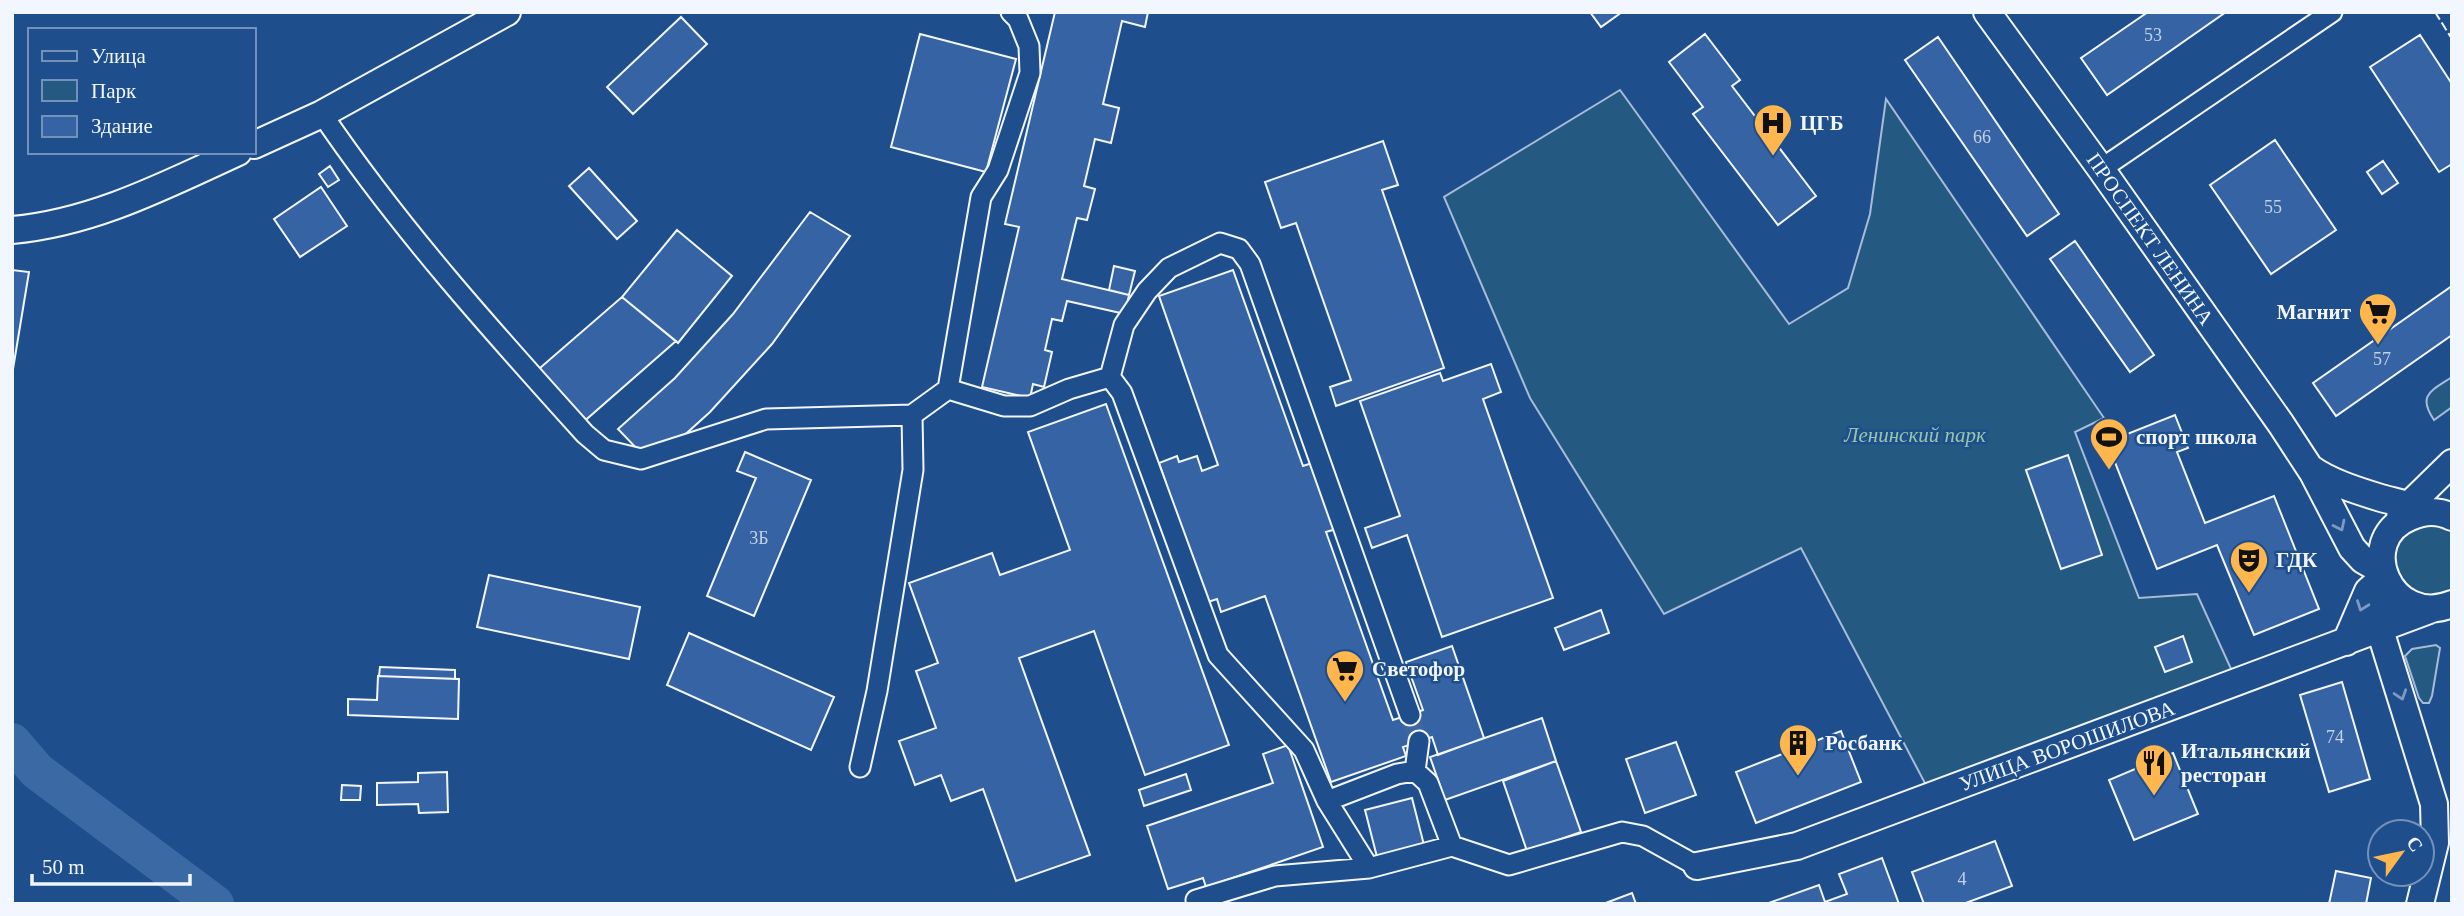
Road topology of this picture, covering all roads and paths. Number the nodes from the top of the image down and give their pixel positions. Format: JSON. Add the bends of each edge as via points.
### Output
{"nodes":[{"id":1,"x":507,"y":12,"type":"edge"},
{"id":2,"x":1011,"y":12,"type":"edge"},
{"id":3,"x":1987,"y":12,"type":"edge"},
{"id":4,"x":2332,"y":12,"type":"edge"},
{"id":5,"x":322,"y":114,"type":"junction"},
{"id":6,"x":256,"y":144,"type":"edge"},
{"id":7,"x":233,"y":154,"type":"edge"},
{"id":8,"x":2101,"y":169,"type":"junction"},
{"id":9,"x":12,"y":230,"type":"edge"},
{"id":10,"x":1111,"y":377,"type":"junction"},
{"id":11,"x":948,"y":389,"type":"junction"},
{"id":12,"x":912,"y":415,"type":"junction"},
{"id":13,"x":2452,"y":463,"type":"edge"},
{"id":14,"x":2310,"y":468,"type":"junction"},
{"id":15,"x":2409,"y":514,"type":"junction"},
{"id":16,"x":2452,"y":517,"type":"edge"},
{"id":17,"x":2387,"y":580,"type":"junction"},
{"id":18,"x":2442,"y":606,"type":"edge"},
{"id":19,"x":2379,"y":630,"type":"junction"},
{"id":20,"x":2346,"y":642,"type":"junction"},
{"id":21,"x":1410,"y":715,"type":"tunnel mouth"},
{"id":22,"x":1419,"y":741,"type":"tunnel mouth"},
{"id":23,"x":860,"y":767,"type":"dead end"},
{"id":24,"x":1415,"y":771,"type":"junction"},
{"id":25,"x":2452,"y":793,"type":"edge"},
{"id":26,"x":1327,"y":801,"type":"junction"},
{"id":27,"x":2437,"y":834,"type":"junction"},
{"id":28,"x":1452,"y":846,"type":"junction"},
{"id":29,"x":1697,"y":866,"type":"joint"},
{"id":30,"x":1369,"y":868,"type":"junction"},
{"id":31,"x":1196,"y":900,"type":"dead end"},
{"id":32,"x":2420,"y":904,"type":"edge"}],
"edges":[{"from":1,"to":5,"type":"main road"},
{"from":2,"to":11,"type":"street","via":[[1029,46],[1030,72],[998,170],[981,197]]},
{"from":3,"to":8,"type":"main road","name":"ПРОСПЕКТ ЛЕНИНА"},
{"from":4,"to":8,"type":"street"},
{"from":5,"to":6,"type":"main road"},
{"from":5,"to":12,"type":"street","via":[[467,303],[604,450],[641,459],[766,419]]},
{"from":7,"to":9,"type":"main road","via":[[127,201],[43,228]]},
{"from":8,"to":14,"type":"main road","name":"ПРОСПЕКТ ЛЕНИНА"},
{"from":10,"to":11,"type":"street","via":[[1030,406],[1004,406]]},
{"from":10,"to":21,"type":"street","via":[[1124,325],[1168,268],[1220,243],[1239,249],[1250,264]]},
{"from":10,"to":26,"type":"street","via":[[1122,393],[1218,655],[1304,750]]},
{"from":11,"to":12,"type":"street"},
{"from":12,"to":23,"type":"street","via":[[913,470]]},
{"from":13,"to":15,"type":"main road"},
{"from":14,"to":15,"type":"main road"},
{"from":14,"to":17,"type":"main road","name":"ПРОСПЕКТ ЛЕНИНА","one_way":true,"via":[[2347,540]]},
{"from":15,"to":16,"type":"main road","via":[[2440,512]]},
{"from":15,"to":17,"type":"main road","via":[[2390,533],[2382,552]]},
{"from":17,"to":18,"type":"main road","name":"ПРОСПЕКТ ЛЕНИНА","via":[[2412,605]]},
{"from":17,"to":19,"type":"main road"},
{"from":17,"to":20,"type":"main road","one_way":true,"via":[[2368,591]]},
{"from":18,"to":19,"type":"main road","name":"УЛИЦА ВОРОШИЛОВА"},
{"from":19,"to":20,"type":"main road","name":"УЛИЦА ВОРОШИЛОВА"},
{"from":19,"to":27,"type":"main road","one_way":true,"via":[[2431,792]]},
{"from":20,"to":29,"type":"main road","name":"УЛИЦА ВОРОШИЛОВА","via":[[1797,846]]},
{"from":22,"to":24,"type":"street"},
{"from":24,"to":26,"type":"street"},
{"from":24,"to":28,"type":"street","via":[[1428,783]]},
{"from":25,"to":27,"type":"main road"},
{"from":26,"to":30,"type":"street"},
{"from":27,"to":32,"type":"main road"},
{"from":28,"to":29,"type":"street","via":[[1509,864],[1622,832],[1643,836]]},
{"from":28,"to":30,"type":"street"},
{"from":30,"to":31,"type":"street","via":[[1275,876]]}]}
